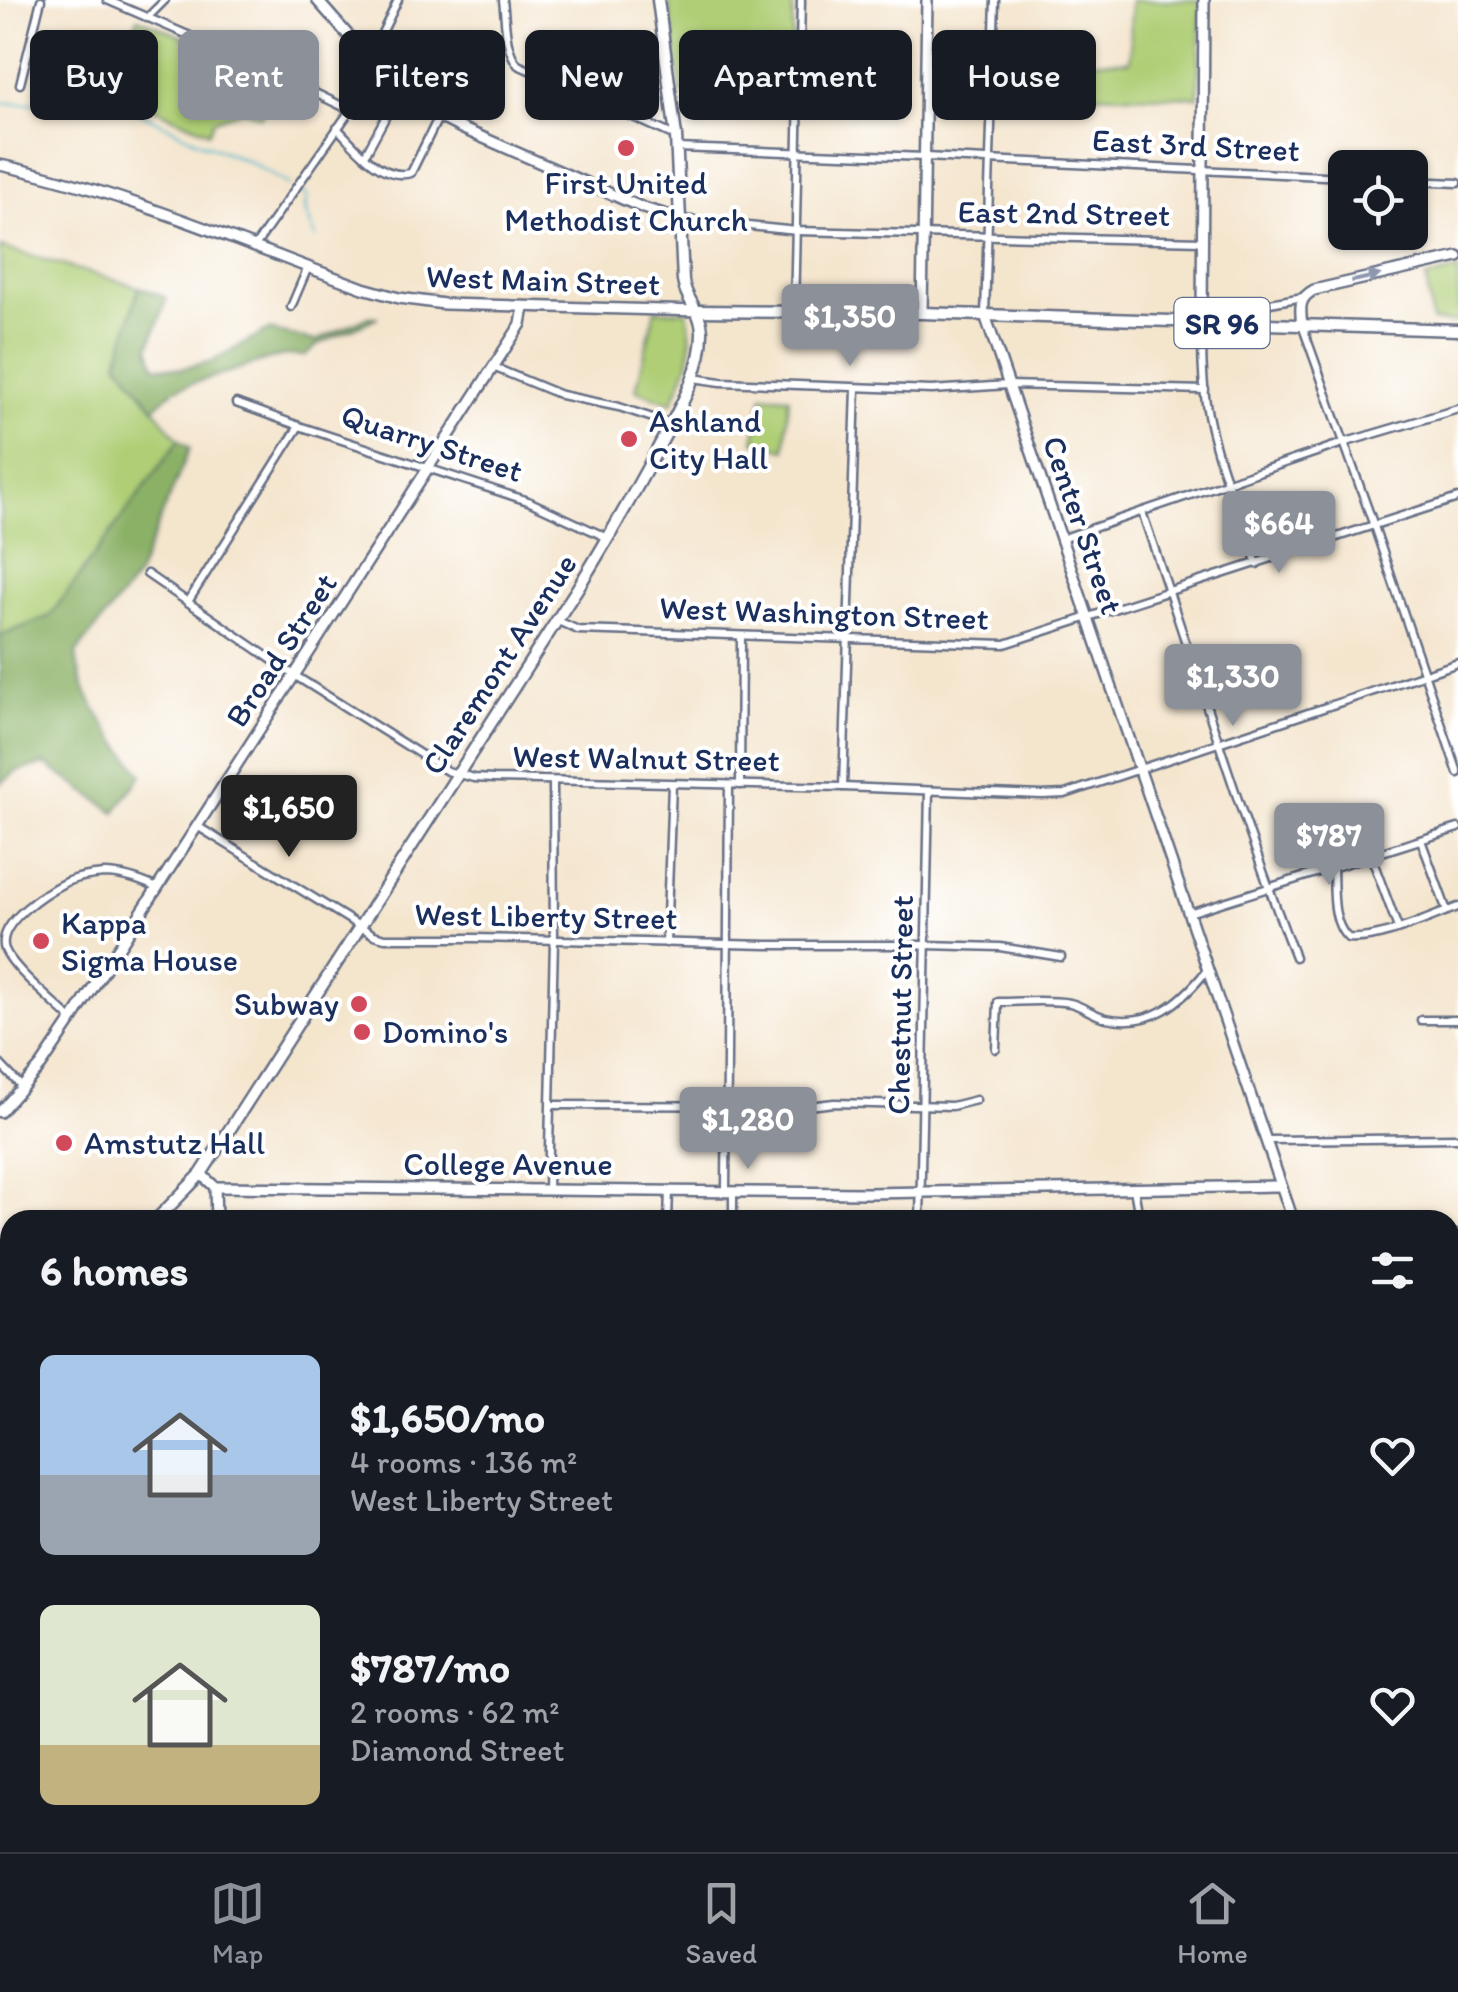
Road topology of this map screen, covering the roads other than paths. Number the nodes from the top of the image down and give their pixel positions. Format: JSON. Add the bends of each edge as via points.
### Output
{"nodes":[{"id":1,"x":42,"y":0,"type":"edge"},
{"id":2,"x":165,"y":0,"type":"edge"},
{"id":3,"x":316,"y":0,"type":"edge"},
{"id":4,"x":398,"y":0,"type":"edge"},
{"id":5,"x":503,"y":0,"type":"edge"},
{"id":6,"x":658,"y":0,"type":"edge"},
{"id":7,"x":801,"y":0,"type":"edge"},
{"id":8,"x":928,"y":0,"type":"edge"},
{"id":9,"x":995,"y":0,"type":"edge"},
{"id":10,"x":1204,"y":0,"type":"edge"},
{"id":11,"x":111,"y":1,"type":"edge"},
{"id":12,"x":147,"y":18,"type":"junction"},
{"id":13,"x":344,"y":30,"type":"edge"},
{"id":14,"x":384,"y":30,"type":"edge"},
{"id":15,"x":20,"y":84,"type":"dead end"},
{"id":16,"x":339,"y":105,"type":"edge"},
{"id":17,"x":343,"y":120,"type":"edge"},
{"id":18,"x":384,"y":120,"type":"edge"},
{"id":19,"x":437,"y":120,"type":"edge"},
{"id":20,"x":443,"y":120,"type":"edge"},
{"id":21,"x":337,"y":128,"type":"junction"},
{"id":22,"x":676,"y":142,"type":"junction"},
{"id":23,"x":798,"y":153,"type":"junction"},
{"id":24,"x":365,"y":155,"type":"junction"},
{"id":25,"x":925,"y":157,"type":"junction"},
{"id":26,"x":990,"y":160,"type":"junction"},
{"id":27,"x":0,"y":165,"type":"edge"},
{"id":28,"x":1202,"y":170,"type":"junction"},
{"id":29,"x":1328,"y":176,"type":"edge"},
{"id":30,"x":1428,"y":182,"type":"edge"},
{"id":31,"x":1458,"y":183,"type":"edge"},
{"id":32,"x":681,"y":220,"type":"junction"},
{"id":33,"x":797,"y":231,"type":"junction"},
{"id":34,"x":924,"y":235,"type":"junction"},
{"id":35,"x":987,"y":237,"type":"junction"},
{"id":36,"x":1202,"y":240,"type":"junction"},
{"id":37,"x":254,"y":248,"type":"junction"},
{"id":38,"x":1458,"y":256,"type":"edge"},
{"id":39,"x":308,"y":268,"type":"junction"},
{"id":40,"x":1303,"y":297,"type":"junction"},
{"id":41,"x":291,"y":307,"type":"dead end"},
{"id":42,"x":524,"y":307,"type":"junction"},
{"id":43,"x":1232,"y":310,"type":"dead end"},
{"id":44,"x":698,"y":311,"type":"junction"},
{"id":45,"x":794,"y":312,"type":"junction"},
{"id":46,"x":922,"y":313,"type":"junction"},
{"id":47,"x":986,"y":315,"type":"junction"},
{"id":48,"x":1202,"y":322,"type":"junction"},
{"id":49,"x":1302,"y":325,"type":"junction"},
{"id":50,"x":1458,"y":330,"type":"edge"},
{"id":51,"x":494,"y":367,"type":"junction"},
{"id":52,"x":692,"y":378,"type":"junction"},
{"id":53,"x":1008,"y":385,"type":"junction"},
{"id":54,"x":856,"y":388,"type":"junction"},
{"id":55,"x":1205,"y":390,"type":"junction"},
{"id":56,"x":236,"y":403,"type":"dead end"},
{"id":57,"x":1458,"y":409,"type":"edge"},
{"id":58,"x":670,"y":424,"type":"junction"},
{"id":59,"x":299,"y":426,"type":"junction"},
{"id":60,"x":1343,"y":443,"type":"junction"},
{"id":61,"x":427,"y":469,"type":"junction"},
{"id":62,"x":1228,"y":483,"type":"junction"},
{"id":63,"x":1458,"y":498,"type":"edge"},
{"id":64,"x":1142,"y":512,"type":"junction"},
{"id":65,"x":1374,"y":526,"type":"junction"},
{"id":66,"x":609,"y":538,"type":"junction"},
{"id":67,"x":1061,"y":539,"type":"junction"},
{"id":68,"x":1257,"y":564,"type":"junction"},
{"id":69,"x":147,"y":574,"type":"dead end"},
{"id":70,"x":1170,"y":592,"type":"junction"},
{"id":71,"x":188,"y":602,"type":"junction"},
{"id":72,"x":1089,"y":618,"type":"junction"},
{"id":73,"x":556,"y":620,"type":"junction"},
{"id":74,"x":741,"y":636,"type":"junction"},
{"id":75,"x":849,"y":638,"type":"junction"},
{"id":76,"x":1458,"y":663,"type":"edge"},
{"id":77,"x":1425,"y":674,"type":"junction"},
{"id":78,"x":294,"y":675,"type":"junction"},
{"id":79,"x":1218,"y":743,"type":"junction"},
{"id":80,"x":1138,"y":770,"type":"junction"},
{"id":81,"x":1458,"y":773,"type":"edge"},
{"id":82,"x":458,"y":774,"type":"junction"},
{"id":83,"x":554,"y":781,"type":"junction"},
{"id":84,"x":672,"y":784,"type":"junction"},
{"id":85,"x":729,"y":785,"type":"junction"},
{"id":86,"x":740,"y":785,"type":"junction"},
{"id":87,"x":843,"y":787,"type":"junction"},
{"id":88,"x":929,"y":792,"type":"junction"},
{"id":89,"x":197,"y":826,"type":"junction"},
{"id":90,"x":1458,"y":828,"type":"edge"},
{"id":91,"x":1420,"y":840,"type":"junction"},
{"id":92,"x":1371,"y":856,"type":"junction"},
{"id":93,"x":1333,"y":868,"type":"junction"},
{"id":94,"x":156,"y":888,"type":"junction"},
{"id":95,"x":1268,"y":888,"type":"junction"},
{"id":96,"x":1458,"y":908,"type":"edge"},
{"id":97,"x":1447,"y":911,"type":"junction"},
{"id":98,"x":1188,"y":913,"type":"junction"},
{"id":99,"x":360,"y":926,"type":"junction"},
{"id":100,"x":1398,"y":928,"type":"junction"},
{"id":101,"x":554,"y":940,"type":"junction"},
{"id":102,"x":666,"y":944,"type":"junction"},
{"id":103,"x":728,"y":944,"type":"junction"},
{"id":104,"x":926,"y":944,"type":"junction"},
{"id":105,"x":1295,"y":956,"type":"dead end"},
{"id":106,"x":1062,"y":957,"type":"dead end"},
{"id":107,"x":1207,"y":970,"type":"junction"},
{"id":108,"x":72,"y":1020,"type":"junction"},
{"id":109,"x":1421,"y":1020,"type":"dead end"},
{"id":110,"x":1458,"y":1020,"type":"edge"},
{"id":111,"x":996,"y":1049,"type":"dead end"},
{"id":112,"x":0,"y":1064,"type":"edge"},
{"id":113,"x":23,"y":1088,"type":"junction"},
{"id":114,"x":976,"y":1100,"type":"dead end"},
{"id":115,"x":924,"y":1104,"type":"junction"},
{"id":116,"x":551,"y":1105,"type":"junction"},
{"id":117,"x":727,"y":1106,"type":"junction"},
{"id":118,"x":0,"y":1112,"type":"edge"},
{"id":119,"x":1458,"y":1138,"type":"edge"},
{"id":120,"x":1267,"y":1140,"type":"junction"},
{"id":121,"x":200,"y":1174,"type":"junction"},
{"id":122,"x":1281,"y":1186,"type":"junction"},
{"id":123,"x":216,"y":1188,"type":"junction"},
{"id":124,"x":1134,"y":1189,"type":"junction"},
{"id":125,"x":548,"y":1190,"type":"junction"},
{"id":126,"x":669,"y":1190,"type":"junction"},
{"id":127,"x":730,"y":1191,"type":"junction"},
{"id":128,"x":920,"y":1192,"type":"junction"},
{"id":129,"x":166,"y":1210,"type":"edge"},
{"id":130,"x":216,"y":1210,"type":"edge"},
{"id":131,"x":668,"y":1210,"type":"edge"},
{"id":132,"x":732,"y":1210,"type":"edge"},
{"id":133,"x":920,"y":1210,"type":"edge"},
{"id":134,"x":1138,"y":1210,"type":"edge"},
{"id":135,"x":1289,"y":1210,"type":"edge"}],
"edges":[{"from":1,"to":15,"type":"street"},
{"from":2,"to":12,"type":"street"},
{"from":3,"to":13,"type":"street"},
{"from":4,"to":14,"type":"street"},
{"from":5,"to":22,"type":"street","via":[[518,64]]},
{"from":6,"to":22,"type":"main road","name":"Claremont Avenue"},
{"from":7,"to":23,"type":"street"},
{"from":8,"to":25,"type":"street"},
{"from":9,"to":26,"type":"street","name":"Center Street"},
{"from":10,"to":28,"type":"street"},
{"from":11,"to":12,"type":"street"},
{"from":12,"to":16,"type":"street"},
{"from":17,"to":21,"type":"street"},
{"from":18,"to":24,"type":"street"},
{"from":19,"to":24,"type":"street","via":[[410,173],[386,171]]},
{"from":20,"to":32,"type":"street"},
{"from":21,"to":24,"type":"street"},
{"from":21,"to":37,"type":"street"},
{"from":22,"to":23,"type":"street","name":"East 3rd Street"},
{"from":22,"to":32,"type":"main road","name":"Claremont Avenue"},
{"from":23,"to":25,"type":"street","name":"East 3rd Street"},
{"from":23,"to":33,"type":"street"},
{"from":25,"to":26,"type":"street","name":"East 3rd Street"},
{"from":25,"to":34,"type":"street"},
{"from":26,"to":28,"type":"street","name":"East 3rd Street"},
{"from":26,"to":35,"type":"street","name":"Center Street"},
{"from":27,"to":37,"type":"street","name":"West Main Street","via":[[148,208]]},
{"from":28,"to":29,"type":"street","name":"East 3rd Street"},
{"from":28,"to":36,"type":"street"},
{"from":30,"to":31,"type":"street"},
{"from":32,"to":33,"type":"street","name":"East 2nd Street"},
{"from":32,"to":44,"type":"main road","name":"Claremont Avenue","via":[[685,291]]},
{"from":33,"to":34,"type":"street","name":"East 2nd Street"},
{"from":33,"to":45,"type":"street"},
{"from":34,"to":35,"type":"street","name":"East 2nd Street"},
{"from":34,"to":46,"type":"street"},
{"from":35,"to":36,"type":"street","name":"East 2nd Street"},
{"from":35,"to":47,"type":"street","name":"Center Street"},
{"from":36,"to":48,"type":"street"},
{"from":37,"to":39,"type":"street","name":"West Main Street"},
{"from":40,"to":38,"type":"street","one_way":true},
{"from":39,"to":41,"type":"street"},
{"from":39,"to":42,"type":"street","name":"West Main Street","via":[[400,298]]},
{"from":40,"to":43,"type":"street"},
{"from":40,"to":49,"type":"street"},
{"from":42,"to":44,"type":"street","name":"West Main Street"},
{"from":42,"to":51,"type":"street","name":"Broad Street"},
{"from":44,"to":45,"type":"main road","name":"West Main Street"},
{"from":44,"to":52,"type":"main road","name":"Claremont Avenue","via":[[701,348]]},
{"from":45,"to":46,"type":"main road","name":"West Main Street"},
{"from":46,"to":47,"type":"main road","name":"West Main Street"},
{"from":47,"to":48,"type":"main road","number":"SR 96"},
{"from":47,"to":53,"type":"street","name":"Center Street"},
{"from":48,"to":49,"type":"main road","number":"SR 96"},
{"from":48,"to":55,"type":"street"},
{"from":49,"to":50,"type":"main road","number":"SR 96"},
{"from":49,"to":60,"type":"street"},
{"from":51,"to":58,"type":"street","via":[[562,395]]},
{"from":51,"to":61,"type":"street","name":"Broad Street"},
{"from":52,"to":54,"type":"street"},
{"from":52,"to":58,"type":"main road","name":"Claremont Avenue"},
{"from":53,"to":54,"type":"street"},
{"from":53,"to":55,"type":"street"},
{"from":53,"to":67,"type":"street","name":"Center Street"},
{"from":54,"to":75,"type":"street"},
{"from":55,"to":62,"type":"street"},
{"from":56,"to":59,"type":"street","name":"Quarry Street"},
{"from":57,"to":60,"type":"street"},
{"from":58,"to":66,"type":"main road","name":"Claremont Avenue"},
{"from":59,"to":61,"type":"street","name":"Quarry Street"},
{"from":59,"to":71,"type":"street"},
{"from":60,"to":62,"type":"street"},
{"from":60,"to":65,"type":"street"},
{"from":61,"to":66,"type":"street","name":"Quarry Street","via":[[528,501]]},
{"from":61,"to":78,"type":"street","name":"Broad Street"},
{"from":62,"to":64,"type":"street"},
{"from":62,"to":68,"type":"street"},
{"from":63,"to":65,"type":"street","name":"West Washington Street"},
{"from":64,"to":67,"type":"street"},
{"from":64,"to":70,"type":"street"},
{"from":65,"to":68,"type":"street","name":"West Washington Street"},
{"from":65,"to":77,"type":"street"},
{"from":66,"to":73,"type":"main road","name":"Claremont Avenue"},
{"from":67,"to":72,"type":"street","name":"Center Street"},
{"from":68,"to":70,"type":"street","name":"West Washington Street"},
{"from":69,"to":71,"type":"street","name":"West Walnut Street"},
{"from":70,"to":72,"type":"street","name":"West Washington Street"},
{"from":70,"to":79,"type":"street"},
{"from":71,"to":78,"type":"street","name":"West Walnut Street"},
{"from":72,"to":75,"type":"street","name":"West Washington Street","via":[[1006,644]]},
{"from":72,"to":80,"type":"street","name":"Center Street"},
{"from":73,"to":74,"type":"street","name":"West Washington Street","via":[[578,630]]},
{"from":73,"to":82,"type":"main road","name":"Claremont Avenue"},
{"from":74,"to":75,"type":"street","name":"West Washington Street"},
{"from":74,"to":86,"type":"street"},
{"from":75,"to":87,"type":"street"},
{"from":76,"to":77,"type":"street","name":"West Walnut Street"},
{"from":77,"to":79,"type":"street","name":"West Walnut Street"},
{"from":77,"to":81,"type":"street"},
{"from":78,"to":82,"type":"street","name":"West Walnut Street"},
{"from":78,"to":89,"type":"street","name":"Broad Street"},
{"from":79,"to":80,"type":"street","name":"West Walnut Street"},
{"from":79,"to":95,"type":"street"},
{"from":80,"to":88,"type":"street","name":"West Walnut Street","via":[[1065,794]]},
{"from":80,"to":98,"type":"street","name":"Center Street"},
{"from":82,"to":83,"type":"street","name":"West Walnut Street"},
{"from":82,"to":99,"type":"main road","name":"Claremont Avenue"},
{"from":83,"to":84,"type":"street","name":"West Walnut Street"},
{"from":83,"to":101,"type":"street"},
{"from":84,"to":85,"type":"street","name":"West Walnut Street"},
{"from":84,"to":102,"type":"street"},
{"from":85,"to":86,"type":"street","name":"West Walnut Street"},
{"from":85,"to":103,"type":"street"},
{"from":86,"to":87,"type":"street","name":"West Walnut Street"},
{"from":87,"to":88,"type":"street","name":"West Walnut Street"},
{"from":88,"to":104,"type":"street","name":"Chestnut Street"},
{"from":89,"to":94,"type":"street","name":"Broad Street"},
{"from":89,"to":99,"type":"street","name":"West Liberty Street"},
{"from":90,"to":91,"type":"street"},
{"from":91,"to":92,"type":"street"},
{"from":91,"to":97,"type":"street"},
{"from":92,"to":93,"type":"street"},
{"from":92,"to":100,"type":"street"},
{"from":93,"to":95,"type":"street"},
{"from":93,"to":100,"type":"street","via":[[1345,936]]},
{"from":94,"to":108,"type":"street","name":"Broad Street"},
{"from":94,"to":108,"type":"street","via":[[104,874],[79,878],[9,924],[3,942],[9,959]]},
{"from":95,"to":98,"type":"street"},
{"from":95,"to":105,"type":"street"},
{"from":96,"to":97,"type":"street"},
{"from":97,"to":100,"type":"street"},
{"from":98,"to":107,"type":"street","name":"Center Street"},
{"from":99,"to":101,"type":"street","name":"West Liberty Street","via":[[385,938]]},
{"from":99,"to":121,"type":"main road","name":"Claremont Avenue"},
{"from":101,"to":102,"type":"street","name":"West Liberty Street"},
{"from":101,"to":116,"type":"street"},
{"from":102,"to":103,"type":"street","name":"West Liberty Street"},
{"from":103,"to":104,"type":"street","name":"West Liberty Street"},
{"from":103,"to":117,"type":"street"},
{"from":104,"to":106,"type":"street","name":"West Liberty Street"},
{"from":104,"to":115,"type":"street","name":"Chestnut Street"},
{"from":107,"to":111,"type":"street","via":[[1175,1005],[1126,1020],[1067,1003],[998,1002]]},
{"from":107,"to":120,"type":"street","name":"Center Street"},
{"from":108,"to":113,"type":"street","name":"Broad Street"},
{"from":109,"to":110,"type":"street"},
{"from":112,"to":113,"type":"street"},
{"from":113,"to":118,"type":"street","name":"Broad Street"},
{"from":114,"to":115,"type":"street"},
{"from":115,"to":117,"type":"street"},
{"from":115,"to":128,"type":"street","name":"Chestnut Street"},
{"from":116,"to":117,"type":"street"},
{"from":116,"to":125,"type":"street"},
{"from":117,"to":127,"type":"street"},
{"from":119,"to":120,"type":"street"},
{"from":120,"to":122,"type":"street","name":"Center Street"},
{"from":121,"to":123,"type":"street"},
{"from":121,"to":129,"type":"main road","name":"Claremont Avenue"},
{"from":122,"to":124,"type":"street","name":"College Avenue"},
{"from":122,"to":135,"type":"street","name":"Center Street"},
{"from":123,"to":125,"type":"street","name":"College Avenue"},
{"from":123,"to":130,"type":"street"},
{"from":124,"to":128,"type":"street","name":"College Avenue"},
{"from":124,"to":134,"type":"street"},
{"from":125,"to":126,"type":"street","name":"College Avenue"},
{"from":126,"to":127,"type":"street","name":"College Avenue"},
{"from":126,"to":131,"type":"street"},
{"from":127,"to":128,"type":"street","name":"College Avenue"},
{"from":127,"to":132,"type":"street"},
{"from":128,"to":133,"type":"street","name":"Chestnut Street"}]}
